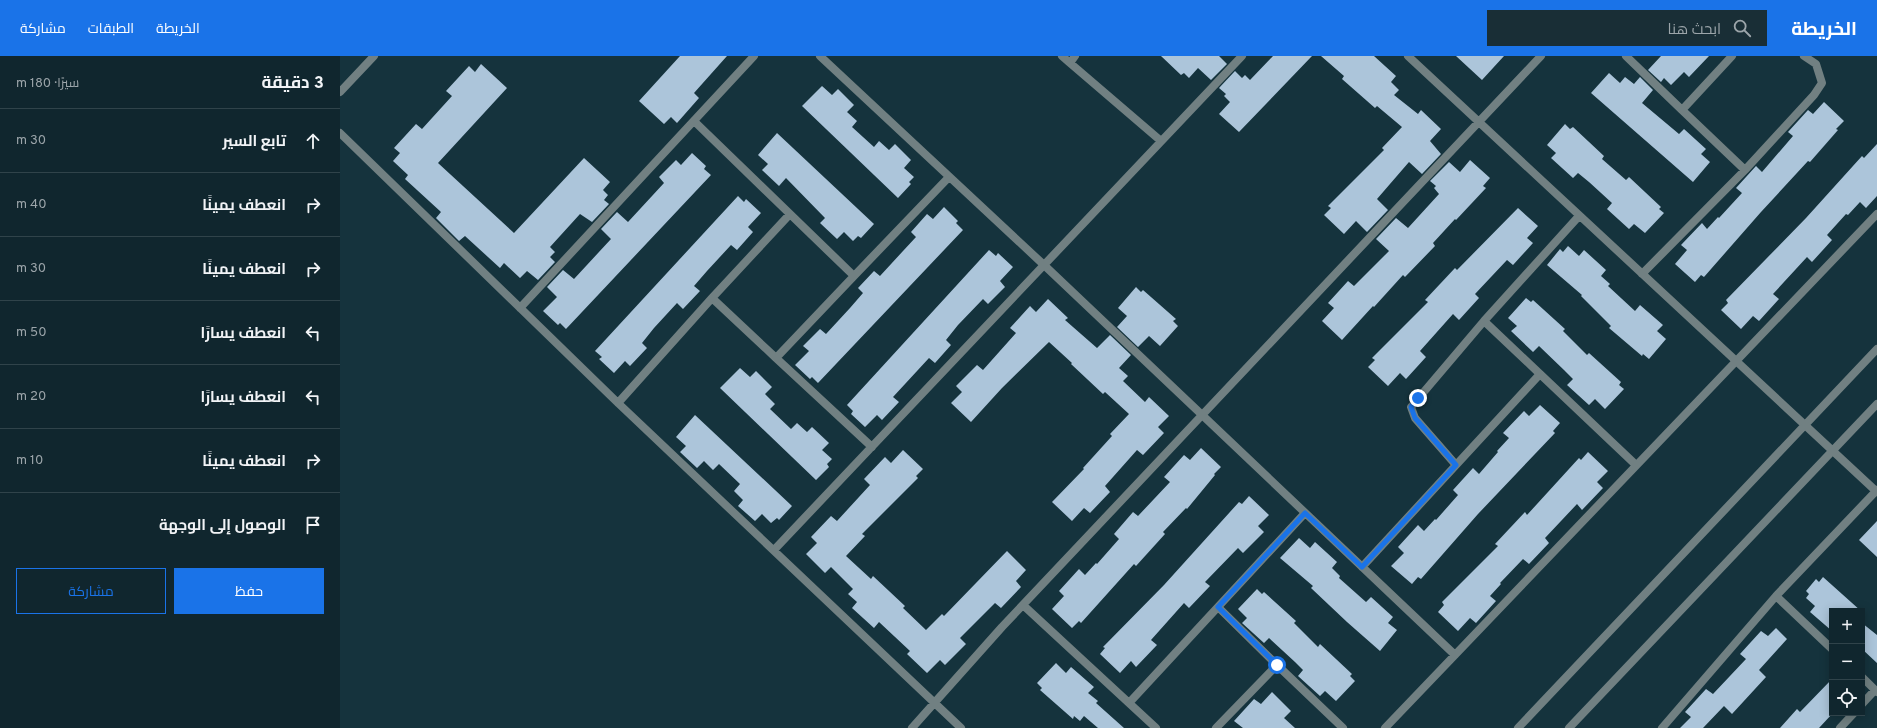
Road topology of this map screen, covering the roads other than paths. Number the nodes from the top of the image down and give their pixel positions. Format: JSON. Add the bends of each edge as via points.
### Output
{"nodes":[{"id":1,"x":374,"y":56,"type":"edge"},
{"id":2,"x":754,"y":56,"type":"edge"},
{"id":3,"x":820,"y":56,"type":"edge"},
{"id":4,"x":1062,"y":56,"type":"edge"},
{"id":5,"x":1075,"y":56,"type":"edge"},
{"id":6,"x":1242,"y":56,"type":"edge"},
{"id":7,"x":1408,"y":56,"type":"edge"},
{"id":8,"x":1541,"y":56,"type":"edge"},
{"id":9,"x":1626,"y":56,"type":"edge"},
{"id":10,"x":1732,"y":56,"type":"edge"},
{"id":11,"x":1804,"y":56,"type":"edge"},
{"id":12,"x":1070,"y":63,"type":"junction"},
{"id":13,"x":340,"y":92,"type":"edge"},
{"id":14,"x":1682,"y":110,"type":"junction"},
{"id":15,"x":694,"y":121,"type":"junction"},
{"id":16,"x":1479,"y":122,"type":"junction"},
{"id":17,"x":340,"y":133,"type":"edge"},
{"id":18,"x":1161,"y":141,"type":"junction"},
{"id":19,"x":1745,"y":170,"type":"junction"},
{"id":20,"x":949,"y":177,"type":"junction"},
{"id":21,"x":790,"y":214,"type":"junction"},
{"id":22,"x":1877,"y":214,"type":"edge"},
{"id":23,"x":1579,"y":216,"type":"junction"},
{"id":24,"x":1044,"y":265,"type":"junction"},
{"id":25,"x":1642,"y":274,"type":"junction"},
{"id":26,"x":854,"y":276,"type":"junction"},
{"id":27,"x":712,"y":298,"type":"junction"},
{"id":28,"x":520,"y":308,"type":"junction"},
{"id":29,"x":1484,"y":321,"type":"junction"},
{"id":30,"x":1877,"y":349,"type":"edge"},
{"id":31,"x":776,"y":358,"type":"junction"},
{"id":32,"x":1735,"y":362,"type":"junction"},
{"id":33,"x":1540,"y":374,"type":"junction"},
{"id":34,"x":618,"y":403,"type":"junction"},
{"id":35,"x":1877,"y":404,"type":"edge"},
{"id":36,"x":1202,"y":415,"type":"junction"},
{"id":37,"x":1805,"y":427,"type":"junction"},
{"id":38,"x":872,"y":447,"type":"junction"},
{"id":39,"x":1832,"y":451,"type":"junction"},
{"id":40,"x":1456,"y":465,"type":"junction"},
{"id":41,"x":1636,"y":465,"type":"junction"},
{"id":42,"x":1877,"y":491,"type":"edge"},
{"id":43,"x":1305,"y":513,"type":"junction"},
{"id":44,"x":774,"y":550,"type":"junction"},
{"id":45,"x":1362,"y":567,"type":"junction"},
{"id":46,"x":1776,"y":596,"type":"junction"},
{"id":47,"x":1024,"y":605,"type":"junction"},
{"id":48,"x":1218,"y":607,"type":"junction"},
{"id":49,"x":1829,"y":646,"type":"edge"},
{"id":50,"x":1455,"y":655,"type":"junction"},
{"id":51,"x":1277,"y":665,"type":"junction"},
{"id":52,"x":1865,"y":680,"type":"edge"},
{"id":53,"x":1876,"y":691,"type":"edge"},
{"id":54,"x":1865,"y":701,"type":"edge"},
{"id":55,"x":934,"y":703,"type":"junction"},
{"id":56,"x":1129,"y":703,"type":"junction"},
{"id":57,"x":1851,"y":716,"type":"edge"},
{"id":58,"x":912,"y":728,"type":"edge"},
{"id":59,"x":961,"y":728,"type":"edge"},
{"id":60,"x":1156,"y":728,"type":"edge"},
{"id":61,"x":1216,"y":728,"type":"edge"},
{"id":62,"x":1343,"y":728,"type":"edge"},
{"id":63,"x":1385,"y":728,"type":"edge"},
{"id":64,"x":1518,"y":728,"type":"edge"},
{"id":65,"x":1569,"y":728,"type":"edge"},
{"id":66,"x":1662,"y":728,"type":"edge"},
{"id":67,"x":1840,"y":728,"type":"edge"}],
"edges":[{"from":1,"to":13,"type":"street"},
{"from":2,"to":15,"type":"street"},
{"from":3,"to":20,"type":"street"},
{"from":4,"to":12,"type":"street"},
{"from":5,"to":12,"type":"street"},
{"from":6,"to":18,"type":"street"},
{"from":7,"to":16,"type":"street"},
{"from":8,"to":16,"type":"street"},
{"from":9,"to":14,"type":"street"},
{"from":10,"to":14,"type":"street"},
{"from":11,"to":19,"type":"street","via":[[1816,64],[1822,83],[1814,96]]},
{"from":12,"to":18,"type":"street"},
{"from":14,"to":19,"type":"street"},
{"from":15,"to":21,"type":"street"},
{"from":15,"to":28,"type":"street"},
{"from":16,"to":23,"type":"street"},
{"from":16,"to":36,"type":"street"},
{"from":17,"to":28,"type":"street"},
{"from":18,"to":24,"type":"street"},
{"from":19,"to":25,"type":"street"},
{"from":20,"to":24,"type":"street"},
{"from":20,"to":26,"type":"street"},
{"from":21,"to":26,"type":"street"},
{"from":21,"to":27,"type":"street"},
{"from":22,"to":32,"type":"street"},
{"from":23,"to":25,"type":"street"},
{"from":23,"to":29,"type":"street"},
{"from":24,"to":36,"type":"street"},
{"from":24,"to":38,"type":"street"},
{"from":25,"to":32,"type":"street"},
{"from":26,"to":31,"type":"street"},
{"from":27,"to":31,"type":"street"},
{"from":27,"to":34,"type":"street"},
{"from":28,"to":34,"type":"street"},
{"from":29,"to":33,"type":"street"},
{"from":29,"to":40,"type":"street","via":[[1411,407],[1415,418]]},
{"from":30,"to":37,"type":"street"},
{"from":31,"to":38,"type":"street"},
{"from":32,"to":37,"type":"street"},
{"from":32,"to":41,"type":"street"},
{"from":33,"to":40,"type":"street"},
{"from":33,"to":41,"type":"street"},
{"from":34,"to":44,"type":"street"},
{"from":35,"to":39,"type":"street"},
{"from":36,"to":43,"type":"street"},
{"from":36,"to":47,"type":"street"},
{"from":37,"to":39,"type":"street"},
{"from":37,"to":64,"type":"street"},
{"from":38,"to":44,"type":"street"},
{"from":39,"to":42,"type":"street"},
{"from":39,"to":65,"type":"street"},
{"from":40,"to":45,"type":"street"},
{"from":41,"to":50,"type":"street"},
{"from":42,"to":46,"type":"street"},
{"from":43,"to":45,"type":"street"},
{"from":43,"to":48,"type":"street"},
{"from":44,"to":55,"type":"street"},
{"from":45,"to":50,"type":"street"},
{"from":46,"to":49,"type":"street"},
{"from":46,"to":66,"type":"street"},
{"from":47,"to":55,"type":"street"},
{"from":47,"to":56,"type":"street"},
{"from":48,"to":51,"type":"street"},
{"from":48,"to":56,"type":"street"},
{"from":50,"to":63,"type":"street"},
{"from":51,"to":61,"type":"street"},
{"from":51,"to":62,"type":"street"},
{"from":52,"to":53,"type":"street"},
{"from":53,"to":54,"type":"street"},
{"from":55,"to":58,"type":"street"},
{"from":55,"to":59,"type":"street"},
{"from":56,"to":60,"type":"street"},
{"from":57,"to":67,"type":"street"}]}
